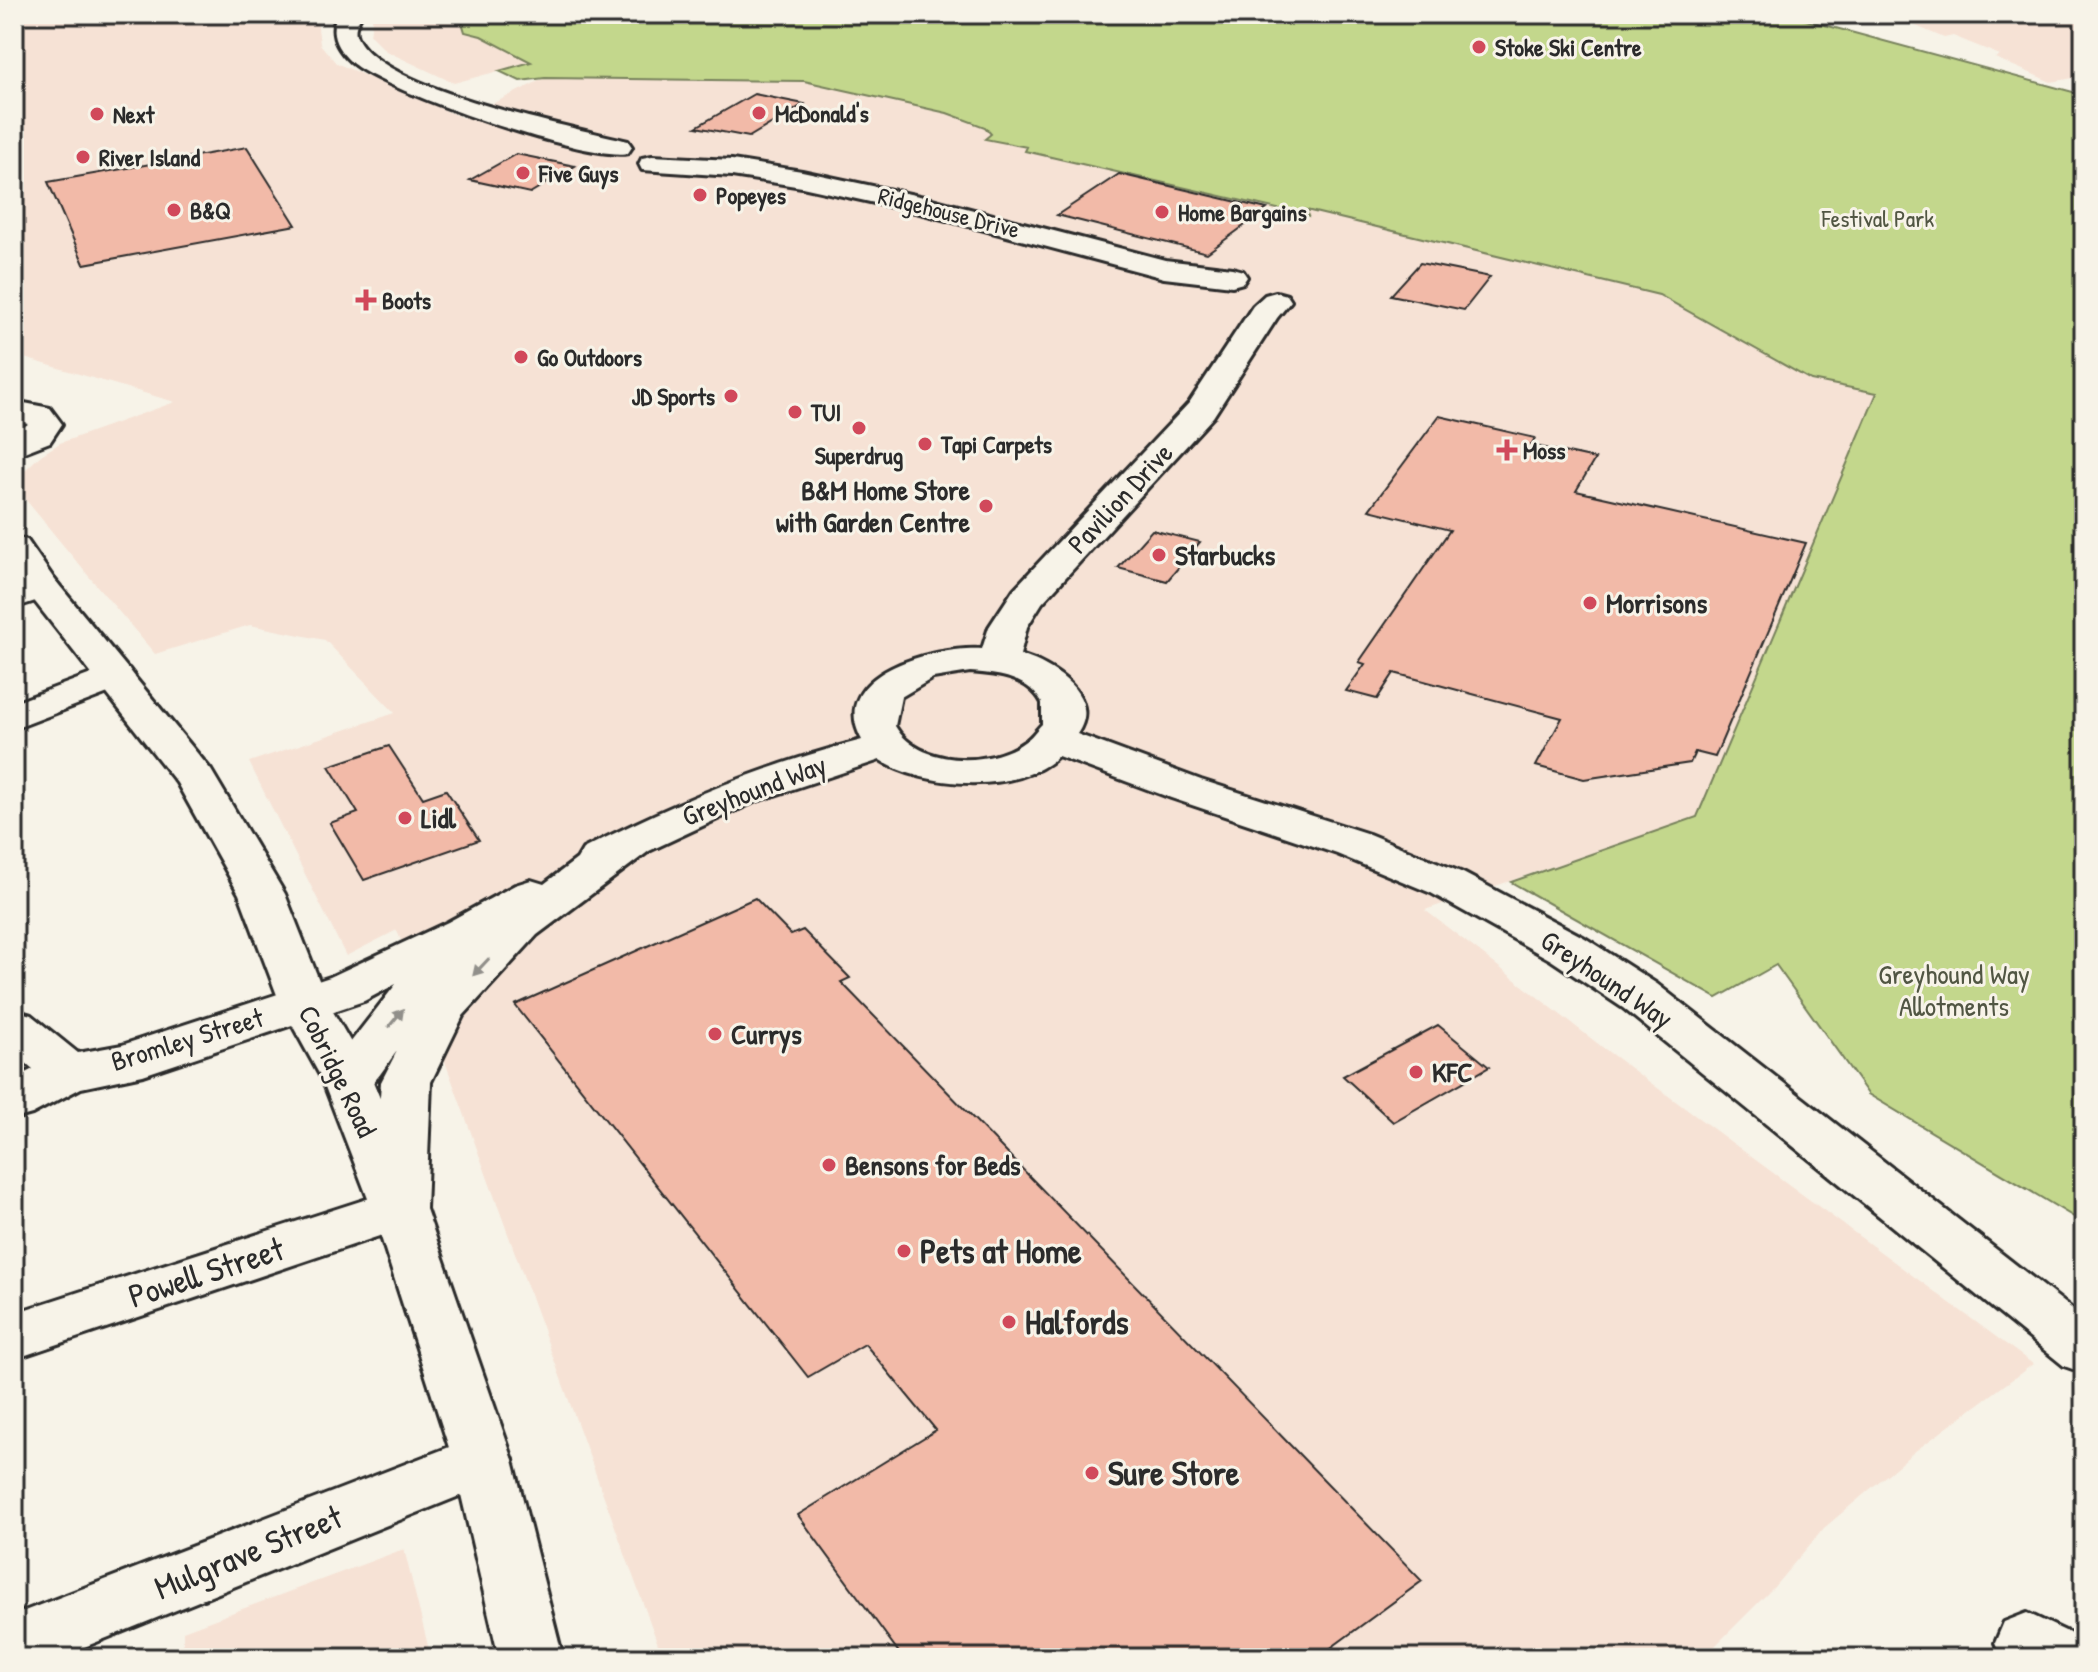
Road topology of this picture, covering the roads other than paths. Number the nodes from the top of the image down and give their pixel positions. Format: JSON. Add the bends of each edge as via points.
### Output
{"nodes":[{"id":1,"x":350,"y":14,"type":"edge"},
{"id":2,"x":1229,"y":291,"type":"junction"},
{"id":3,"x":1248,"y":335,"type":"junction"},
{"id":4,"x":14,"y":548,"type":"edge"},
{"id":5,"x":28,"y":592,"type":"edge"},
{"id":6,"x":998,"y":662,"type":"junction"},
{"id":7,"x":115,"y":677,"type":"junction"},
{"id":8,"x":14,"y":717,"type":"edge"},
{"id":9,"x":1054,"y":740,"type":"junction"},
{"id":10,"x":886,"y":746,"type":"junction"},
{"id":11,"x":625,"y":845,"type":"junction"},
{"id":12,"x":466,"y":930,"type":"junction"},
{"id":13,"x":304,"y":1003,"type":"junction"},
{"id":14,"x":14,"y":1027,"type":"edge"},
{"id":15,"x":69,"y":1072,"type":"junction"},
{"id":16,"x":347,"y":1079,"type":"junction"},
{"id":17,"x":14,"y":1101,"type":"edge"},
{"id":18,"x":399,"y":1209,"type":"junction"},
{"id":19,"x":14,"y":1336,"type":"edge"},
{"id":20,"x":2084,"y":1350,"type":"edge"},
{"id":21,"x":483,"y":1460,"type":"junction"},
{"id":22,"x":14,"y":1645,"type":"edge"},
{"id":23,"x":531,"y":1658,"type":"edge"}],
"edges":[{"from":1,"to":2,"type":"main road","name":"Ridgehouse Drive","via":[[344,37],[380,70],[507,122],[619,147],[610,153],[614,162],[627,165],[660,157],[912,202]]},
{"from":2,"to":3,"type":"main road"},
{"from":2,"to":3,"type":"main road","name":"Pavilion Drive","via":[[1256,304],[1276,301]]},
{"from":3,"to":6,"type":"main road","name":"Pavilion Drive","via":[[1201,410],[1027,597],[1008,627]]},
{"from":4,"to":5,"type":"main road","name":"Cobridge Road"},
{"from":5,"to":7,"type":"main road","name":"Cobridge Road"},
{"from":6,"to":9,"type":"main road","via":[[1021,668],[1055,689],[1064,706],[1064,723]]},
{"from":6,"to":10,"type":"main road","via":[[942,662],[895,681],[873,713],[875,730]]},
{"from":7,"to":8,"type":"main road"},
{"from":7,"to":13,"type":"main road","name":"Cobridge Road","via":[[196,779],[262,894]]},
{"from":9,"to":10,"type":"main road","via":[[1009,766],[979,771],[923,766]]},
{"from":9,"to":20,"type":"main road","name":"Greyhound Way","via":[[1353,844],[1447,883],[1568,949],[1651,1005]]},
{"from":10,"to":11,"type":"main road","name":"Greyhound Way","via":[[817,763]]},
{"from":11,"to":12,"type":"main road","name":"Bromley Street"},
{"from":11,"to":18,"type":"main road","one_way":true,"via":[[521,924],[443,1007],[406,1082]]},
{"from":12,"to":13,"type":"main road","name":"Bromley Street","via":[[347,989]]},
{"from":16,"to":12,"type":"main road","one_way":true},
{"from":13,"to":15,"type":"main road","name":"Bromley Street","via":[[125,1062]]},
{"from":13,"to":16,"type":"main road","name":"Cobridge Road"},
{"from":14,"to":15,"type":"main road"},
{"from":15,"to":17,"type":"main road","name":"Bromley Street"},
{"from":16,"to":18,"type":"main road","name":"Cobridge Road"},
{"from":18,"to":19,"type":"main road","name":"Powell Street"},
{"from":18,"to":21,"type":"main road","name":"Cobridge Road"},
{"from":21,"to":22,"type":"main road","name":"Mulgrave Street"},
{"from":21,"to":23,"type":"main road","name":"Cobridge Road"}]}
